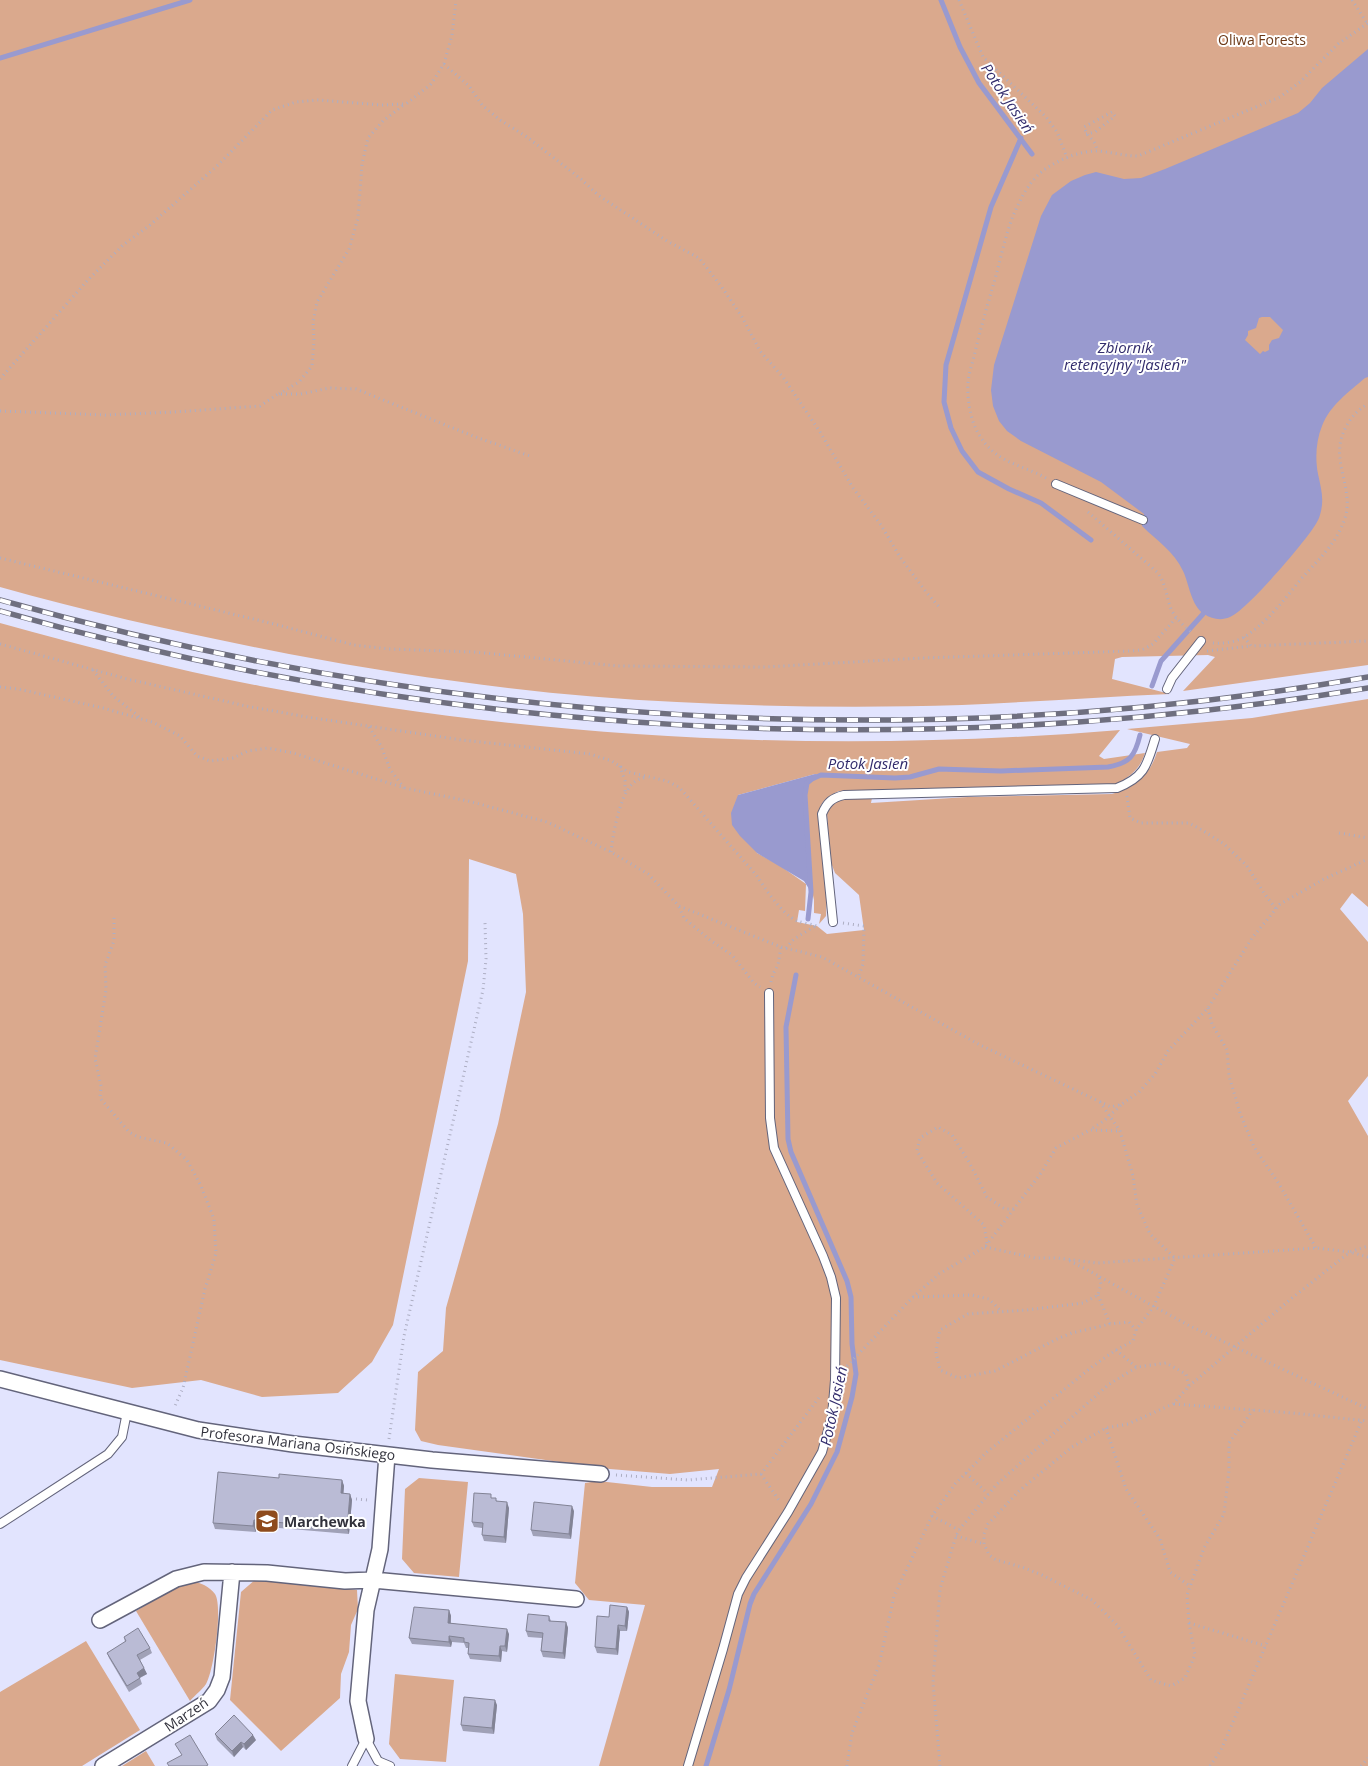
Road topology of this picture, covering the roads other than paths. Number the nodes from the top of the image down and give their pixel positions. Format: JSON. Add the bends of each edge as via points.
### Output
{"nodes":[{"id":1,"x":1056,"y":484,"type":"road end"},
{"id":2,"x":1143,"y":520,"type":"dead end"},
{"id":3,"x":1199,"y":644,"type":"road end"},
{"id":4,"x":1167,"y":689,"type":"dead end"},
{"id":5,"x":1154,"y":739,"type":"dead end"},
{"id":6,"x":833,"y":922,"type":"road end"},
{"id":7,"x":769,"y":992,"type":"road end"},
{"id":8,"x":0,"y":1379,"type":"edge"},
{"id":9,"x":127,"y":1412,"type":"junction"},
{"id":10,"x":387,"y":1455,"type":"junction"},
{"id":11,"x":600,"y":1474,"type":"road end"},
{"id":12,"x":0,"y":1524,"type":"edge"},
{"id":13,"x":232,"y":1572,"type":"junction"},
{"id":14,"x":373,"y":1580,"type":"junction"},
{"id":15,"x":576,"y":1600,"type":"dead end"},
{"id":16,"x":100,"y":1620,"type":"dead end"},
{"id":17,"x":366,"y":1739,"type":"junction"},
{"id":18,"x":103,"y":1766,"type":"edge"},
{"id":19,"x":352,"y":1766,"type":"edge"},
{"id":20,"x":390,"y":1766,"type":"edge"},
{"id":21,"x":688,"y":1766,"type":"edge"}],
"edges":[{"from":1,"to":2,"type":"lane"},
{"from":3,"to":4,"type":"lane"},
{"from":5,"to":6,"type":"lane","via":[[1142,774],[1117,788],[844,794],[834,798],[827,803],[822,814]]},
{"from":7,"to":21,"type":"lane","via":[[771,1134],[777,1156],[831,1277],[836,1298],[832,1416],[822,1452],[738,1594]]},
{"from":8,"to":9,"type":"street","name":"Profesora Mariana Osińskiego"},
{"from":9,"to":10,"type":"street","name":"Profesora Mariana Osińskiego","via":[[198,1430]]},
{"from":9,"to":12,"type":"lane","via":[[122,1437],[108,1454]]},
{"from":10,"to":11,"type":"street","name":"Profesora Mariana Osińskiego"},
{"from":10,"to":14,"type":"street","via":[[380,1549]]},
{"from":13,"to":14,"type":"street"},
{"from":13,"to":16,"type":"street","via":[[204,1572],[176,1578]]},
{"from":13,"to":18,"type":"street","name":"Marzeń","via":[[222,1677],[217,1690],[209,1701]]},
{"from":14,"to":15,"type":"street"},
{"from":14,"to":17,"type":"street","via":[[366,1610],[358,1701]]},
{"from":17,"to":19,"type":"lane"},
{"from":17,"to":20,"type":"lane","via":[[378,1761]]}]}
